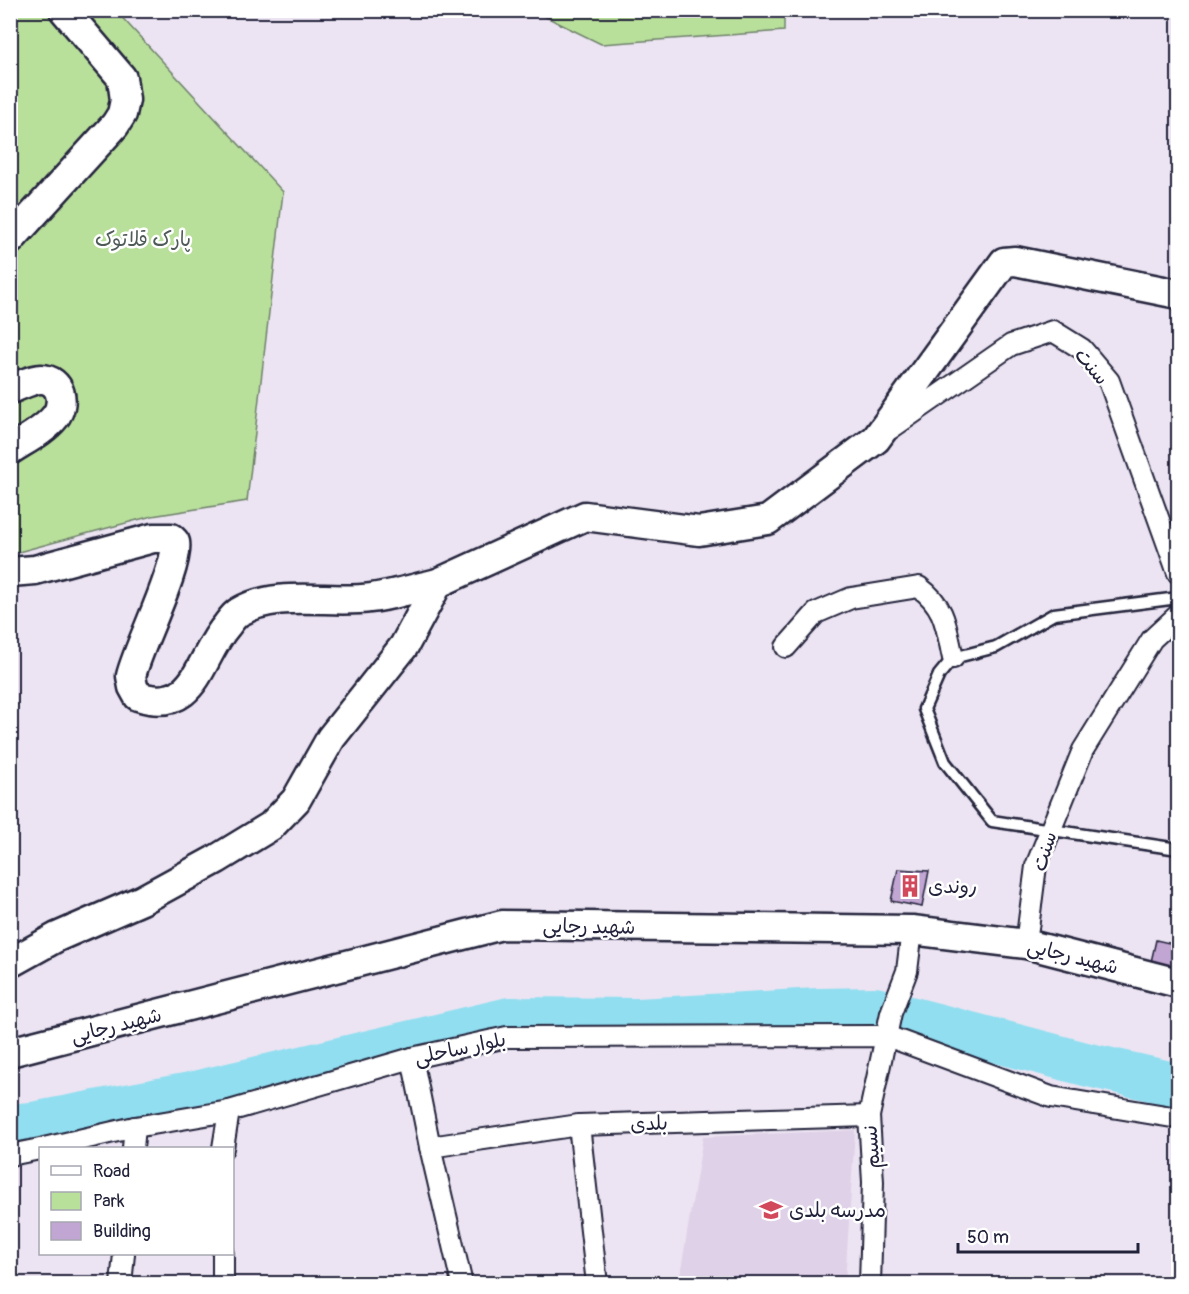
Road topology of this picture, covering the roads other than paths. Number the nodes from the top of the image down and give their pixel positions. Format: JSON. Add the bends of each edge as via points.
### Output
{"nodes":[{"id":1,"x":64,"y":10,"type":"edge"},
{"id":2,"x":10,"y":240,"type":"edge"},
{"id":3,"x":1179,"y":294,"type":"edge"},
{"id":4,"x":10,"y":389,"type":"edge"},
{"id":5,"x":876,"y":439,"type":"junction"},
{"id":6,"x":10,"y":450,"type":"edge"},
{"id":7,"x":10,"y":573,"type":"edge"},
{"id":8,"x":1179,"y":573,"type":"edge"},
{"id":9,"x":438,"y":583,"type":"junction"},
{"id":10,"x":1179,"y":598,"type":"edge"},
{"id":11,"x":1179,"y":615,"type":"edge"},
{"id":12,"x":786,"y":646,"type":"dead end"},
{"id":13,"x":953,"y":658,"type":"junction"},
{"id":14,"x":1050,"y":829,"type":"junction"},
{"id":15,"x":1179,"y":849,"type":"edge"},
{"id":16,"x":912,"y":930,"type":"junction"},
{"id":17,"x":1026,"y":944,"type":"junction"},
{"id":18,"x":10,"y":963,"type":"edge"},
{"id":19,"x":1179,"y":983,"type":"edge"},
{"id":20,"x":887,"y":1036,"type":"junction"},
{"id":21,"x":10,"y":1052,"type":"edge"},
{"id":22,"x":412,"y":1058,"type":"junction"},
{"id":23,"x":229,"y":1111,"type":"junction"},
{"id":24,"x":869,"y":1116,"type":"junction"},
{"id":25,"x":1179,"y":1118,"type":"edge"},
{"id":26,"x":579,"y":1125,"type":"junction"},
{"id":27,"x":135,"y":1127,"type":"junction"},
{"id":28,"x":50,"y":1147,"type":"edge"},
{"id":29,"x":133,"y":1147,"type":"edge"},
{"id":30,"x":223,"y":1147,"type":"edge"},
{"id":31,"x":430,"y":1148,"type":"junction"},
{"id":32,"x":39,"y":1150,"type":"edge"},
{"id":33,"x":10,"y":1155,"type":"edge"},
{"id":34,"x":124,"y":1255,"type":"edge"},
{"id":35,"x":223,"y":1255,"type":"edge"},
{"id":36,"x":121,"y":1284,"type":"edge"},
{"id":37,"x":223,"y":1284,"type":"edge"},
{"id":38,"x":462,"y":1284,"type":"edge"},
{"id":39,"x":597,"y":1284,"type":"edge"},
{"id":40,"x":870,"y":1284,"type":"edge"}],
"edges":[{"from":1,"to":2,"type":"street","via":[[122,78],[122,114]]},
{"from":3,"to":5,"type":"street","via":[[1004,262]]},
{"from":4,"to":6,"type":"street","via":[[40,379],[50,380],[62,401],[50,422]]},
{"from":5,"to":8,"type":"street","name":"سنت","via":[[1011,345],[1053,331],[1082,349],[1109,381]]},
{"from":5,"to":9,"type":"street","via":[[768,520],[699,531],[585,516]]},
{"from":7,"to":9,"type":"street","via":[[35,570],[153,538],[171,538],[176,548],[168,577],[131,676],[138,696],[150,700],[170,699],[184,693],[218,635],[238,612],[281,600],[370,599]]},
{"from":9,"to":18,"type":"street","via":[[404,646],[331,738],[296,800],[271,826],[142,900],[57,937]]},
{"from":10,"to":13,"type":"lane","via":[[1053,614],[996,647]]},
{"from":11,"to":14,"type":"street","name":"سنت","via":[[1152,639],[1083,750]]},
{"from":12,"to":13,"type":"street","via":[[816,613],[851,598],[919,588],[941,609]]},
{"from":13,"to":14,"type":"lane","via":[[939,675],[924,709],[945,762],[992,821]]},
{"from":14,"to":15,"type":"lane"},
{"from":14,"to":17,"type":"street","name":"سنت","via":[[1036,866]]},
{"from":16,"to":17,"type":"street","name":"شهید رجایی"},
{"from":16,"to":20,"type":"street","name":"نسیم","via":[[907,970]]},
{"from":16,"to":21,"type":"street","name":"شهید رجایی","via":[[502,925]]},
{"from":17,"to":19,"type":"street","name":"شهید رجایی"},
{"from":20,"to":22,"type":"street","name":"بلوار ساحلی","via":[[507,1037]]},
{"from":20,"to":24,"type":"street","name":"نسیم"},
{"from":20,"to":25,"type":"street","via":[[1051,1097]]},
{"from":22,"to":23,"type":"street","name":"بلوار ساحلی"},
{"from":22,"to":31,"type":"street"},
{"from":23,"to":27,"type":"street","name":"بلوار ساحلی"},
{"from":23,"to":30,"type":"street"},
{"from":24,"to":26,"type":"street","name":"بلدی"},
{"from":24,"to":40,"type":"street","name":"نسیم","via":[[873,1182]]},
{"from":26,"to":31,"type":"street","name":"بلدی"},
{"from":26,"to":39,"type":"street"},
{"from":27,"to":28,"type":"street","name":"بلوار ساحلی"},
{"from":27,"to":29,"type":"street"},
{"from":31,"to":38,"type":"street"},
{"from":32,"to":33,"type":"street","name":"بلوار ساحلی"},
{"from":34,"to":36,"type":"street"},
{"from":35,"to":37,"type":"street"}]}
